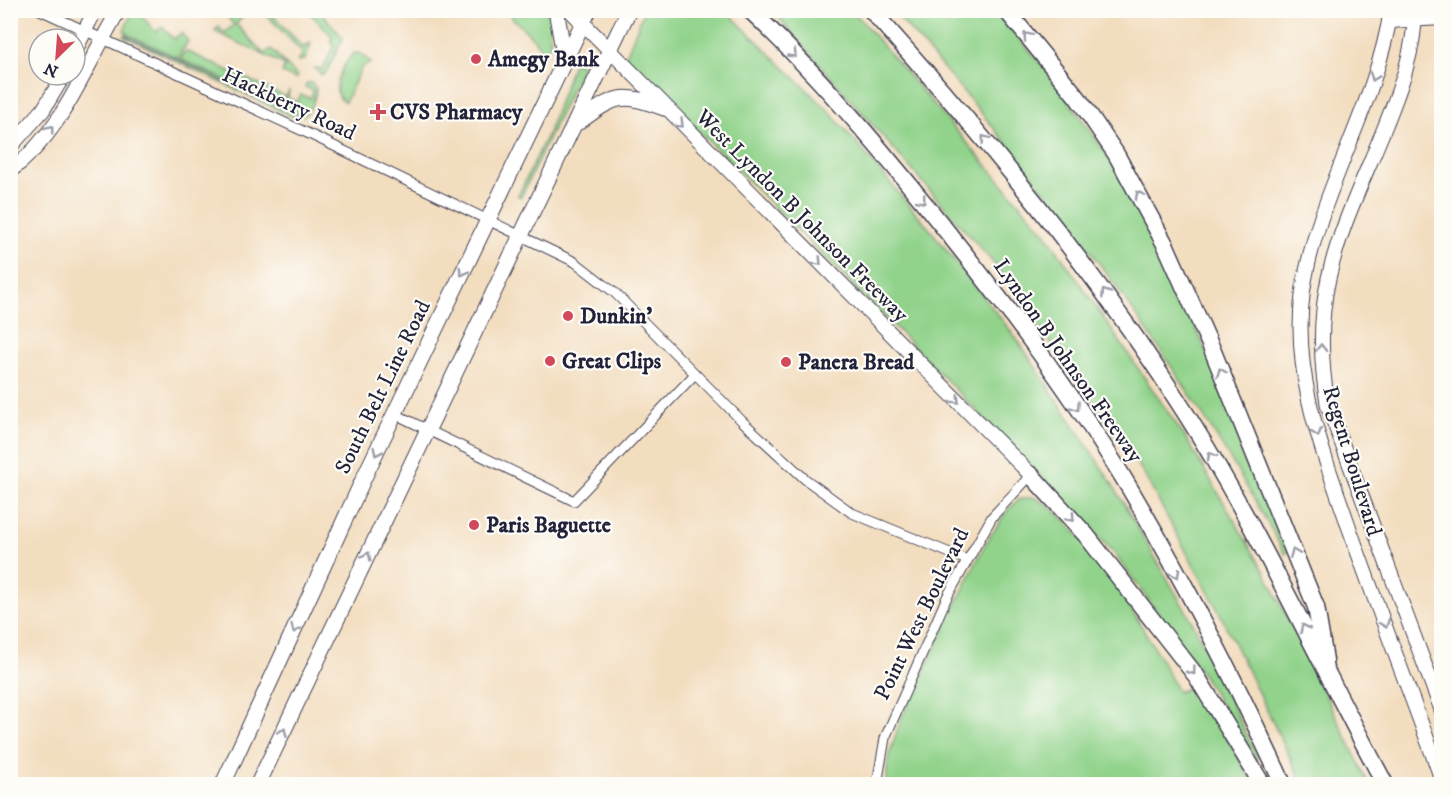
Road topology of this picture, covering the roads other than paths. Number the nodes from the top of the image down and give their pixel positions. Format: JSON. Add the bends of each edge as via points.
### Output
{"nodes":[{"id":1,"x":40,"y":10,"type":"edge"},
{"id":2,"x":95,"y":10,"type":"edge"},
{"id":3,"x":118,"y":10,"type":"edge"},
{"id":4,"x":556,"y":10,"type":"edge"},
{"id":5,"x":570,"y":10,"type":"edge"},
{"id":6,"x":629,"y":10,"type":"edge"},
{"id":7,"x":750,"y":10,"type":"edge"},
{"id":8,"x":871,"y":10,"type":"edge"},
{"id":9,"x":1005,"y":10,"type":"edge"},
{"id":10,"x":1415,"y":15,"type":"edge"},
{"id":11,"x":1390,"y":16,"type":"edge"},
{"id":12,"x":586,"y":17,"type":"edge"},
{"id":13,"x":1442,"y":18,"type":"edge"},
{"id":14,"x":77,"y":27,"type":"edge"},
{"id":15,"x":86,"y":27,"type":"edge"},
{"id":16,"x":87,"y":32,"type":"edge"},
{"id":17,"x":101,"y":39,"type":"junction"},
{"id":18,"x":610,"y":52,"type":"junction"},
{"id":19,"x":566,"y":60,"type":"junction"},
{"id":20,"x":57,"y":87,"type":"edge"},
{"id":21,"x":664,"y":108,"type":"junction"},
{"id":22,"x":576,"y":124,"type":"junction"},
{"id":23,"x":10,"y":147,"type":"edge"},
{"id":24,"x":10,"y":171,"type":"edge"},
{"id":25,"x":488,"y":219,"type":"junction"},
{"id":26,"x":521,"y":234,"type":"junction"},
{"id":27,"x":695,"y":374,"type":"junction"},
{"id":28,"x":395,"y":414,"type":"junction"},
{"id":29,"x":427,"y":429,"type":"junction"},
{"id":30,"x":1031,"y":475,"type":"junction"},
{"id":31,"x":967,"y":560,"type":"junction"},
{"id":32,"x":1329,"y":680,"type":"junction"},
{"id":33,"x":1442,"y":711,"type":"edge"},
{"id":34,"x":1442,"y":780,"type":"edge"},
{"id":35,"x":223,"y":784,"type":"edge"},
{"id":36,"x":258,"y":784,"type":"edge"},
{"id":37,"x":877,"y":784,"type":"edge"},
{"id":38,"x":1262,"y":784,"type":"edge"},
{"id":39,"x":1283,"y":784,"type":"edge"},
{"id":40,"x":1385,"y":784,"type":"edge"}],
"edges":[{"from":1,"to":14,"type":"street","name":"Hackberry Road"},
{"from":2,"to":15,"type":"street"},
{"from":3,"to":17,"type":"street"},
{"from":4,"to":19,"type":"main road"},
{"from":5,"to":12,"type":"street","name":"West Lyndon B Johnson Freeway"},
{"from":6,"to":18,"type":"main road"},
{"from":7,"to":39,"type":"highway","name":"Lyndon B Johnson Freeway","one_way":true,"via":[[891,162],[1045,361],[1130,489]]},
{"from":32,"to":8,"type":"highway","one_way":true,"via":[[1267,552],[1188,417],[1092,274],[974,124]]},
{"from":32,"to":9,"type":"highway","one_way":true,"via":[[1316,607],[1166,246],[1116,154],[1078,98]]},
{"from":10,"to":11,"type":"street"},
{"from":10,"to":13,"type":"street"},
{"from":33,"to":10,"type":"street","name":"Regent Boulevard","one_way":true,"via":[[1328,406],[1321,355],[1323,296],[1330,265],[1393,106],[1410,56]]},
{"from":11,"to":34,"type":"street","name":"Regent Boulevard","one_way":true,"via":[[1382,55],[1310,258],[1300,322],[1302,360],[1315,431]]},
{"from":12,"to":18,"type":"street","name":"West Lyndon B Johnson Freeway"},
{"from":12,"to":19,"type":"main road","name":"South Belt Line Road"},
{"from":16,"to":17,"type":"street","name":"Hackberry Road"},
{"from":24,"to":17,"type":"street","one_way":true,"via":[[36,147],[70,103]]},
{"from":17,"to":25,"type":"street","name":"Hackberry Road"},
{"from":18,"to":21,"type":"street","name":"West Lyndon B Johnson Freeway"},
{"from":18,"to":22,"type":"main road"},
{"from":19,"to":25,"type":"main road","name":"South Belt Line Road"},
{"from":20,"to":23,"type":"street","via":[[43,110]]},
{"from":21,"to":22,"type":"main road","via":[[634,97],[620,98],[607,102]]},
{"from":21,"to":30,"type":"street","name":"West Lyndon B Johnson Freeway","one_way":true},
{"from":22,"to":26,"type":"main road"},
{"from":25,"to":26,"type":"street","name":"Hackberry Road"},
{"from":25,"to":28,"type":"main road","name":"South Belt Line Road","one_way":true},
{"from":26,"to":27,"type":"street","name":"Hackberry Road","via":[[575,262],[615,293]]},
{"from":26,"to":29,"type":"main road"},
{"from":27,"to":29,"type":"street","via":[[574,501]]},
{"from":27,"to":31,"type":"street","name":"Hackberry Road","via":[[805,479],[852,513]]},
{"from":28,"to":29,"type":"street"},
{"from":28,"to":35,"type":"main road","name":"South Belt Line Road","one_way":true},
{"from":36,"to":29,"type":"main road","one_way":true},
{"from":30,"to":31,"type":"street","name":"Point West Boulevard","via":[[992,517]]},
{"from":30,"to":38,"type":"highway","one_way":true,"via":[[1086,535],[1197,677]]},
{"from":31,"to":37,"type":"street","name":"Point West Boulevard","via":[[885,738]]},
{"from":32,"to":40,"type":"highway"}]}
